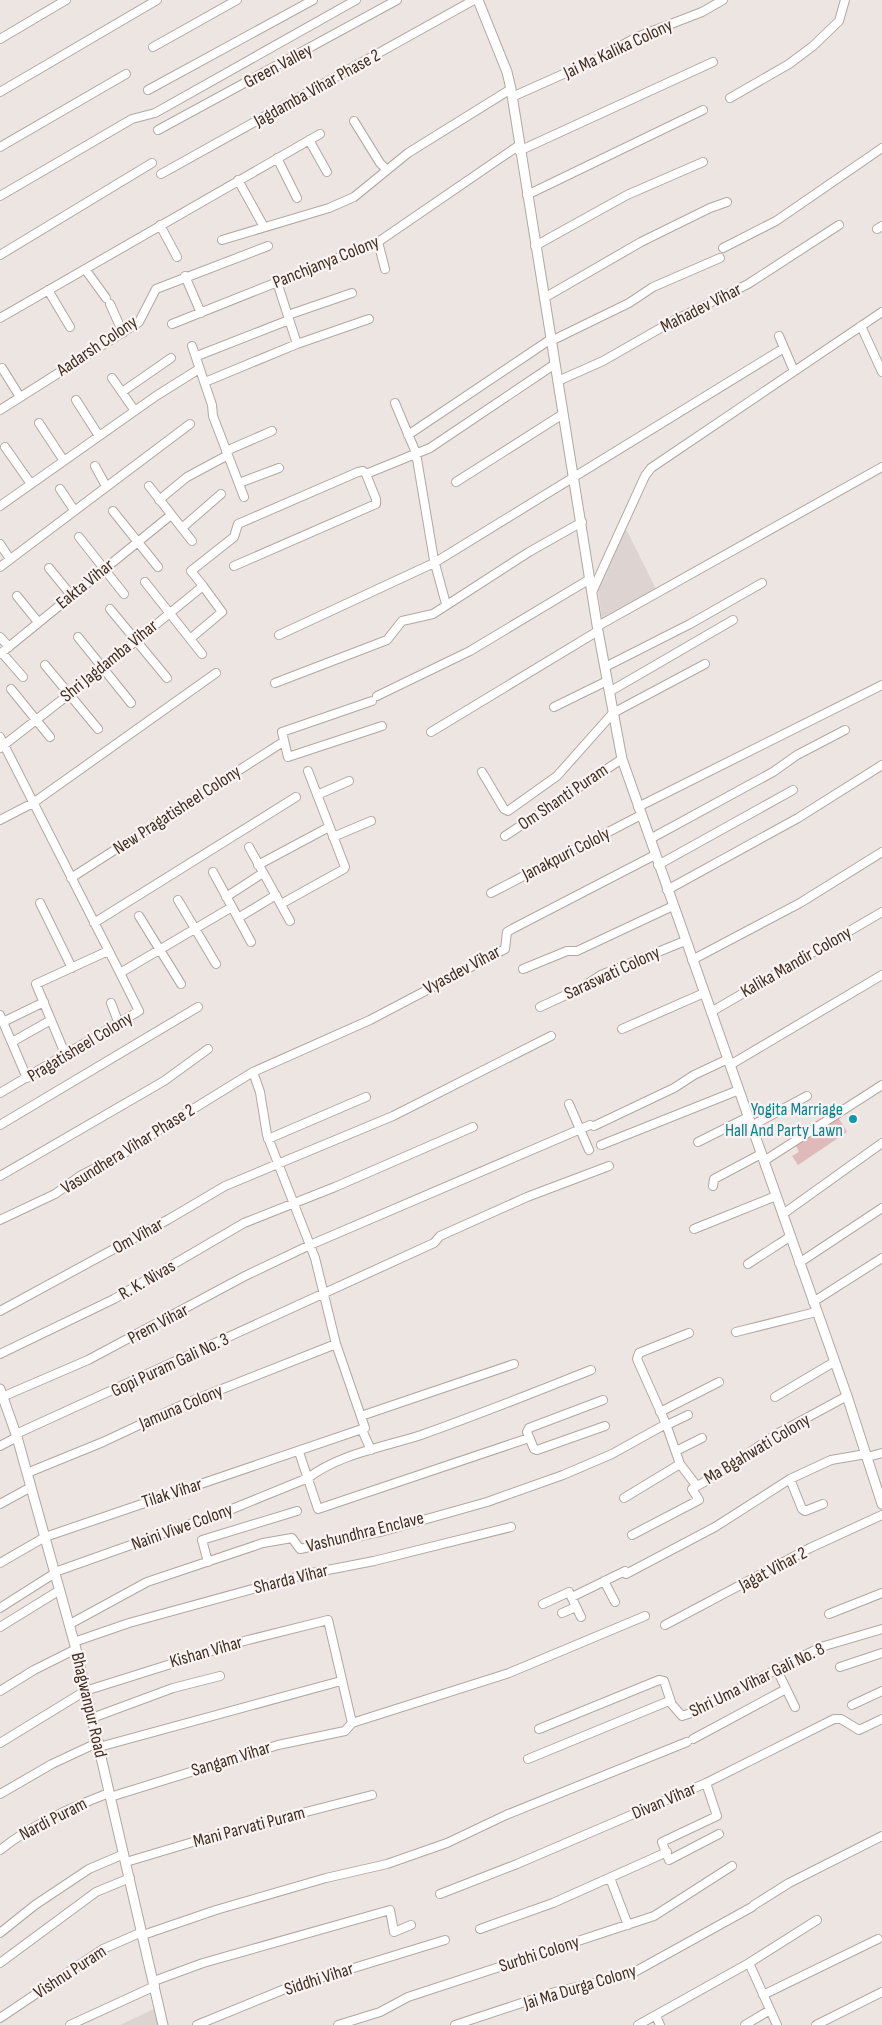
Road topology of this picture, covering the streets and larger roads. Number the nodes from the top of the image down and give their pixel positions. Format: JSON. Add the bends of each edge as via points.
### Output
{"nodes":[{"id":1,"x":66,"y":0,"type":"edge"},
{"id":2,"x":157,"y":0,"type":"edge"},
{"id":3,"x":237,"y":0,"type":"edge"},
{"id":4,"x":313,"y":0,"type":"edge"},
{"id":5,"x":356,"y":0,"type":"edge"},
{"id":6,"x":397,"y":0,"type":"edge"},
{"id":7,"x":474,"y":0,"type":"edge"},
{"id":8,"x":478,"y":0,"type":"edge"},
{"id":9,"x":723,"y":0,"type":"edge"},
{"id":10,"x":845,"y":0,"type":"edge"},
{"id":11,"x":0,"y":39,"type":"edge"},
{"id":12,"x":153,"y":46,"type":"dead end"},
{"id":13,"x":713,"y":62,"type":"dead end"},
{"id":14,"x":126,"y":74,"type":"dead end"},
{"id":15,"x":148,"y":90,"type":"dead end"},
{"id":16,"x":0,"y":92,"type":"edge"},
{"id":17,"x":511,"y":93,"type":"junction"},
{"id":18,"x":730,"y":98,"type":"dead end"},
{"id":19,"x":703,"y":110,"type":"dead end"},
{"id":20,"x":354,"y":121,"type":"dead end"},
{"id":21,"x":158,"y":130,"type":"dead end"},
{"id":22,"x":320,"y":134,"type":"dead end"},
{"id":23,"x":309,"y":140,"type":"junction"},
{"id":24,"x":0,"y":146,"type":"edge"},
{"id":25,"x":882,"y":148,"type":"edge"},
{"id":26,"x":519,"y":149,"type":"junction"},
{"id":27,"x":277,"y":158,"type":"junction"},
{"id":28,"x":703,"y":162,"type":"dead end"},
{"id":29,"x":152,"y":163,"type":"dead end"},
{"id":30,"x":387,"y":170,"type":"junction"},
{"id":31,"x":327,"y":172,"type":"dead end"},
{"id":32,"x":161,"y":174,"type":"dead end"},
{"id":33,"x":238,"y":180,"type":"junction"},
{"id":34,"x":527,"y":195,"type":"junction"},
{"id":35,"x":0,"y":196,"type":"edge"},
{"id":36,"x":297,"y":198,"type":"dead end"},
{"id":37,"x":727,"y":202,"type":"dead end"},
{"id":38,"x":160,"y":225,"type":"junction"},
{"id":39,"x":839,"y":225,"type":"dead end"},
{"id":40,"x":264,"y":227,"type":"junction"},
{"id":41,"x":222,"y":240,"type":"dead end"},
{"id":42,"x":378,"y":242,"type":"junction"},
{"id":43,"x":268,"y":246,"type":"dead end"},
{"id":44,"x":535,"y":246,"type":"junction"},
{"id":45,"x":722,"y":248,"type":"dead end"},
{"id":46,"x":0,"y":255,"type":"edge"},
{"id":47,"x":177,"y":256,"type":"dead end"},
{"id":48,"x":720,"y":258,"type":"dead end"},
{"id":49,"x":85,"y":269,"type":"junction"},
{"id":50,"x":385,"y":269,"type":"dead end"},
{"id":51,"x":185,"y":276,"type":"junction"},
{"id":52,"x":277,"y":282,"type":"junction"},
{"id":53,"x":48,"y":290,"type":"junction"},
{"id":54,"x":352,"y":293,"type":"dead end"},
{"id":55,"x":544,"y":298,"type":"junction"},
{"id":56,"x":882,"y":312,"type":"edge"},
{"id":57,"x":201,"y":313,"type":"junction"},
{"id":58,"x":288,"y":317,"type":"junction"},
{"id":59,"x":0,"y":318,"type":"edge"},
{"id":60,"x":369,"y":319,"type":"dead end"},
{"id":61,"x":172,"y":324,"type":"dead end"},
{"id":62,"x":861,"y":326,"type":"junction"},
{"id":63,"x":70,"y":327,"type":"dead end"},
{"id":64,"x":123,"y":333,"type":"junction"},
{"id":65,"x":779,"y":336,"type":"dead end"},
{"id":66,"x":551,"y":340,"type":"junction"},
{"id":67,"x":297,"y":344,"type":"junction"},
{"id":68,"x":192,"y":346,"type":"dead end"},
{"id":69,"x":784,"y":348,"type":"junction"},
{"id":70,"x":197,"y":356,"type":"junction"},
{"id":71,"x":171,"y":358,"type":"dead end"},
{"id":72,"x":555,"y":364,"type":"junction"},
{"id":73,"x":199,"y":369,"type":"junction"},
{"id":74,"x":794,"y":371,"type":"junction"},
{"id":75,"x":882,"y":372,"type":"edge"},
{"id":76,"x":3,"y":374,"type":"edge"},
{"id":77,"x":112,"y":378,"type":"dead end"},
{"id":78,"x":558,"y":381,"type":"junction"},
{"id":79,"x":205,"y":382,"type":"junction"},
{"id":80,"x":122,"y":392,"type":"junction"},
{"id":81,"x":20,"y":397,"type":"junction"},
{"id":82,"x":76,"y":400,"type":"dead end"},
{"id":83,"x":395,"y":403,"type":"dead end"},
{"id":84,"x":0,"y":410,"type":"edge"},
{"id":85,"x":135,"y":411,"type":"junction"},
{"id":86,"x":564,"y":414,"type":"junction"},
{"id":87,"x":39,"y":423,"type":"dead end"},
{"id":88,"x":190,"y":424,"type":"dead end"},
{"id":89,"x":272,"y":431,"type":"dead end"},
{"id":90,"x":408,"y":435,"type":"junction"},
{"id":91,"x":99,"y":436,"type":"junction"},
{"id":92,"x":5,"y":447,"type":"dead end"},
{"id":93,"x":227,"y":453,"type":"junction"},
{"id":94,"x":416,"y":453,"type":"junction"},
{"id":95,"x":64,"y":460,"type":"junction"},
{"id":96,"x":95,"y":466,"type":"dead end"},
{"id":97,"x":882,"y":467,"type":"edge"},
{"id":98,"x":279,"y":468,"type":"dead end"},
{"id":99,"x":366,"y":474,"type":"junction"},
{"id":100,"x":574,"y":476,"type":"junction"},
{"id":101,"x":456,"y":482,"type":"dead end"},
{"id":102,"x":32,"y":484,"type":"junction"},
{"id":103,"x":239,"y":484,"type":"junction"},
{"id":104,"x":106,"y":486,"type":"junction"},
{"id":105,"x":149,"y":486,"type":"dead end"},
{"id":106,"x":60,"y":489,"type":"dead end"},
{"id":107,"x":220,"y":494,"type":"dead end"},
{"id":108,"x":244,"y":497,"type":"dead end"},
{"id":109,"x":159,"y":500,"type":"junction"},
{"id":110,"x":0,"y":506,"type":"edge"},
{"id":111,"x":74,"y":510,"type":"junction"},
{"id":112,"x":113,"y":511,"type":"dead end"},
{"id":113,"x":171,"y":515,"type":"junction"},
{"id":114,"x":582,"y":522,"type":"junction"},
{"id":115,"x":182,"y":528,"type":"junction"},
{"id":116,"x":79,"y":537,"type":"dead end"},
{"id":117,"x":192,"y":541,"type":"dead end"},
{"id":118,"x":138,"y":542,"type":"junction"},
{"id":119,"x":0,"y":544,"type":"edge"},
{"id":120,"x":10,"y":559,"type":"junction"},
{"id":121,"x":434,"y":563,"type":"junction"},
{"id":122,"x":234,"y":566,"type":"dead end"},
{"id":123,"x":0,"y":567,"type":"edge"},
{"id":124,"x":158,"y":567,"type":"dead end"},
{"id":125,"x":49,"y":568,"type":"dead end"},
{"id":126,"x":104,"y":568,"type":"junction"},
{"id":127,"x":590,"y":579,"type":"junction"},
{"id":128,"x":145,"y":582,"type":"dead end"},
{"id":129,"x":762,"y":583,"type":"dead end"},
{"id":130,"x":203,"y":586,"type":"junction"},
{"id":131,"x":593,"y":590,"type":"junction"},
{"id":132,"x":124,"y":594,"type":"dead end"},
{"id":133,"x":71,"y":595,"type":"junction"},
{"id":134,"x":17,"y":596,"type":"dead end"},
{"id":135,"x":446,"y":604,"type":"junction"},
{"id":136,"x":110,"y":609,"type":"dead end"},
{"id":137,"x":169,"y":613,"type":"junction"},
{"id":138,"x":733,"y":620,"type":"dead end"},
{"id":139,"x":38,"y":622,"type":"junction"},
{"id":140,"x":598,"y":629,"type":"junction"},
{"id":141,"x":278,"y":636,"type":"dead end"},
{"id":142,"x":0,"y":637,"type":"edge"},
{"id":143,"x":78,"y":637,"type":"dead end"},
{"id":144,"x":190,"y":639,"type":"junction"},
{"id":145,"x":136,"y":640,"type":"junction"},
{"id":146,"x":4,"y":651,"type":"edge"},
{"id":147,"x":202,"y":654,"type":"dead end"},
{"id":148,"x":704,"y":664,"type":"dead end"},
{"id":149,"x":46,"y":665,"type":"dead end"},
{"id":150,"x":104,"y":667,"type":"junction"},
{"id":151,"x":605,"y":667,"type":"junction"},
{"id":152,"x":216,"y":673,"type":"dead end"},
{"id":153,"x":23,"y":677,"type":"dead end"},
{"id":154,"x":167,"y":678,"type":"dead end"},
{"id":155,"x":607,"y":681,"type":"junction"},
{"id":156,"x":275,"y":683,"type":"dead end"},
{"id":157,"x":882,"y":684,"type":"edge"},
{"id":158,"x":11,"y":689,"type":"dead end"},
{"id":159,"x":609,"y":692,"type":"junction"},
{"id":160,"x":70,"y":694,"type":"junction"},
{"id":161,"x":131,"y":703,"type":"dead end"},
{"id":162,"x":554,"y":707,"type":"dead end"},
{"id":163,"x":613,"y":713,"type":"junction"},
{"id":164,"x":36,"y":720,"type":"junction"},
{"id":165,"x":382,"y":726,"type":"dead end"},
{"id":166,"x":98,"y":730,"type":"dead end"},
{"id":167,"x":845,"y":730,"type":"dead end"},
{"id":168,"x":431,"y":732,"type":"dead end"},
{"id":169,"x":0,"y":737,"type":"edge"},
{"id":170,"x":50,"y":737,"type":"dead end"},
{"id":171,"x":283,"y":742,"type":"junction"},
{"id":172,"x":2,"y":747,"type":"edge"},
{"id":173,"x":622,"y":759,"type":"junction"},
{"id":174,"x":882,"y":765,"type":"edge"},
{"id":175,"x":308,"y":771,"type":"dead end"},
{"id":176,"x":482,"y":772,"type":"dead end"},
{"id":177,"x":349,"y":781,"type":"dead end"},
{"id":178,"x":793,"y":790,"type":"dead end"},
{"id":179,"x":317,"y":795,"type":"junction"},
{"id":180,"x":296,"y":797,"type":"dead end"},
{"id":181,"x":32,"y":803,"type":"junction"},
{"id":182,"x":640,"y":811,"type":"junction"},
{"id":183,"x":0,"y":820,"type":"edge"},
{"id":184,"x":371,"y":821,"type":"dead end"},
{"id":185,"x":329,"y":827,"type":"junction"},
{"id":186,"x":505,"y":836,"type":"dead end"},
{"id":187,"x":333,"y":837,"type":"junction"},
{"id":188,"x":650,"y":839,"type":"junction"},
{"id":189,"x":249,"y":847,"type":"dead end"},
{"id":190,"x":882,"y":852,"type":"edge"},
{"id":191,"x":655,"y":855,"type":"junction"},
{"id":192,"x":258,"y":865,"type":"junction"},
{"id":193,"x":658,"y":865,"type":"junction"},
{"id":194,"x":214,"y":872,"type":"dead end"},
{"id":195,"x":263,"y":873,"type":"junction"},
{"id":196,"x":71,"y":878,"type":"junction"},
{"id":197,"x":667,"y":890,"type":"junction"},
{"id":198,"x":491,"y":893,"type":"dead end"},
{"id":199,"x":276,"y":896,"type":"junction"},
{"id":200,"x":226,"y":897,"type":"junction"},
{"id":201,"x":178,"y":900,"type":"dead end"},
{"id":202,"x":40,"y":904,"type":"dead end"},
{"id":203,"x":281,"y":904,"type":"junction"},
{"id":204,"x":673,"y":906,"type":"junction"},
{"id":205,"x":232,"y":907,"type":"junction"},
{"id":206,"x":882,"y":912,"type":"edge"},
{"id":207,"x":140,"y":916,"type":"dead end"},
{"id":208,"x":238,"y":918,"type":"junction"},
{"id":209,"x":290,"y":920,"type":"dead end"},
{"id":210,"x":94,"y":923,"type":"junction"},
{"id":211,"x":195,"y":928,"type":"junction"},
{"id":212,"x":685,"y":941,"type":"junction"},
{"id":213,"x":251,"y":942,"type":"dead end"},
{"id":214,"x":160,"y":949,"type":"junction"},
{"id":215,"x":108,"y":951,"type":"junction"},
{"id":216,"x":692,"y":960,"type":"junction"},
{"id":217,"x":216,"y":964,"type":"dead end"},
{"id":218,"x":72,"y":968,"type":"junction"},
{"id":219,"x":523,"y":970,"type":"dead end"},
{"id":220,"x":120,"y":973,"type":"junction"},
{"id":221,"x":882,"y":975,"type":"edge"},
{"id":222,"x":180,"y":984,"type":"dead end"},
{"id":223,"x":704,"y":994,"type":"junction"},
{"id":224,"x":44,"y":1002,"type":"junction"},
{"id":225,"x":111,"y":1003,"type":"dead end"},
{"id":226,"x":198,"y":1007,"type":"dead end"},
{"id":227,"x":540,"y":1007,"type":"dead end"},
{"id":228,"x":711,"y":1012,"type":"junction"},
{"id":229,"x":2,"y":1019,"type":"edge"},
{"id":230,"x":51,"y":1020,"type":"junction"},
{"id":231,"x":119,"y":1024,"type":"junction"},
{"id":232,"x":622,"y":1029,"type":"dead end"},
{"id":233,"x":551,"y":1036,"type":"dead end"},
{"id":234,"x":12,"y":1042,"type":"junction"},
{"id":235,"x":208,"y":1049,"type":"dead end"},
{"id":236,"x":66,"y":1056,"type":"junction"},
{"id":237,"x":729,"y":1062,"type":"junction"},
{"id":238,"x":253,"y":1072,"type":"junction"},
{"id":239,"x":28,"y":1078,"type":"junction"},
{"id":240,"x":882,"y":1085,"type":"edge"},
{"id":241,"x":739,"y":1090,"type":"junction"},
{"id":242,"x":0,"y":1093,"type":"edge"},
{"id":243,"x":366,"y":1096,"type":"dead end"},
{"id":244,"x":807,"y":1096,"type":"dead end"},
{"id":245,"x":569,"y":1104,"type":"dead end"},
{"id":246,"x":748,"y":1116,"type":"junction"},
{"id":247,"x":0,"y":1125,"type":"edge"},
{"id":248,"x":751,"y":1126,"type":"junction"},
{"id":249,"x":473,"y":1127,"type":"dead end"},
{"id":250,"x":580,"y":1129,"type":"junction"},
{"id":251,"x":268,"y":1140,"type":"junction"},
{"id":252,"x":698,"y":1142,"type":"dead end"},
{"id":253,"x":882,"y":1143,"type":"edge"},
{"id":254,"x":601,"y":1146,"type":"dead end"},
{"id":255,"x":589,"y":1150,"type":"dead end"},
{"id":256,"x":762,"y":1158,"type":"junction"},
{"id":257,"x":277,"y":1164,"type":"junction"},
{"id":258,"x":609,"y":1166,"type":"dead end"},
{"id":259,"x":0,"y":1176,"type":"edge"},
{"id":260,"x":713,"y":1186,"type":"dead end"},
{"id":261,"x":776,"y":1196,"type":"junction"},
{"id":262,"x":293,"y":1203,"type":"junction"},
{"id":263,"x":882,"y":1208,"type":"edge"},
{"id":264,"x":783,"y":1214,"type":"junction"},
{"id":265,"x":0,"y":1220,"type":"edge"},
{"id":266,"x":694,"y":1229,"type":"dead end"},
{"id":267,"x":791,"y":1236,"type":"junction"},
{"id":268,"x":310,"y":1245,"type":"junction"},
{"id":269,"x":882,"y":1258,"type":"edge"},
{"id":270,"x":799,"y":1263,"type":"junction"},
{"id":271,"x":748,"y":1264,"type":"dead end"},
{"id":272,"x":323,"y":1295,"type":"junction"},
{"id":273,"x":813,"y":1302,"type":"junction"},
{"id":274,"x":0,"y":1311,"type":"edge"},
{"id":275,"x":816,"y":1312,"type":"junction"},
{"id":276,"x":736,"y":1332,"type":"dead end"},
{"id":277,"x":689,"y":1333,"type":"dead end"},
{"id":278,"x":336,"y":1344,"type":"junction"},
{"id":279,"x":0,"y":1354,"type":"edge"},
{"id":280,"x":834,"y":1362,"type":"junction"},
{"id":281,"x":514,"y":1364,"type":"dead end"},
{"id":282,"x":592,"y":1370,"type":"dead end"},
{"id":283,"x":719,"y":1382,"type":"dead end"},
{"id":284,"x":1,"y":1393,"type":"edge"},
{"id":285,"x":847,"y":1396,"type":"junction"},
{"id":286,"x":775,"y":1397,"type":"dead end"},
{"id":287,"x":602,"y":1400,"type":"dead end"},
{"id":288,"x":3,"y":1408,"type":"edge"},
{"id":289,"x":660,"y":1412,"type":"junction"},
{"id":290,"x":688,"y":1415,"type":"dead end"},
{"id":291,"x":361,"y":1416,"type":"junction"},
{"id":292,"x":666,"y":1424,"type":"junction"},
{"id":293,"x":605,"y":1426,"type":"dead end"},
{"id":294,"x":362,"y":1430,"type":"junction"},
{"id":295,"x":16,"y":1436,"type":"junction"},
{"id":296,"x":529,"y":1438,"type":"junction"},
{"id":297,"x":702,"y":1438,"type":"dead end"},
{"id":298,"x":0,"y":1446,"type":"edge"},
{"id":299,"x":371,"y":1450,"type":"junction"},
{"id":300,"x":676,"y":1451,"type":"junction"},
{"id":301,"x":299,"y":1452,"type":"junction"},
{"id":302,"x":882,"y":1453,"type":"edge"},
{"id":303,"x":866,"y":1455,"type":"junction"},
{"id":304,"x":680,"y":1464,"type":"junction"},
{"id":305,"x":27,"y":1473,"type":"junction"},
{"id":306,"x":308,"y":1478,"type":"junction"},
{"id":307,"x":790,"y":1479,"type":"junction"},
{"id":308,"x":696,"y":1485,"type":"junction"},
{"id":309,"x":31,"y":1487,"type":"junction"},
{"id":310,"x":624,"y":1498,"type":"dead end"},
{"id":311,"x":0,"y":1504,"type":"edge"},
{"id":312,"x":823,"y":1504,"type":"dead end"},
{"id":313,"x":882,"y":1504,"type":"edge"},
{"id":314,"x":297,"y":1511,"type":"dead end"},
{"id":315,"x":882,"y":1515,"type":"edge"},
{"id":316,"x":511,"y":1527,"type":"dead end"},
{"id":317,"x":632,"y":1535,"type":"dead end"},
{"id":318,"x":45,"y":1536,"type":"junction"},
{"id":319,"x":208,"y":1562,"type":"junction"},
{"id":320,"x":0,"y":1563,"type":"edge"},
{"id":321,"x":55,"y":1573,"type":"junction"},
{"id":322,"x":604,"y":1581,"type":"junction"},
{"id":323,"x":60,"y":1590,"type":"junction"},
{"id":324,"x":882,"y":1594,"type":"edge"},
{"id":325,"x":572,"y":1598,"type":"junction"},
{"id":326,"x":615,"y":1602,"type":"dead end"},
{"id":327,"x":543,"y":1604,"type":"dead end"},
{"id":328,"x":576,"y":1606,"type":"junction"},
{"id":329,"x":0,"y":1608,"type":"edge"},
{"id":330,"x":562,"y":1613,"type":"dead end"},
{"id":331,"x":829,"y":1614,"type":"dead end"},
{"id":332,"x":646,"y":1616,"type":"dead end"},
{"id":333,"x":581,"y":1617,"type":"dead end"},
{"id":334,"x":70,"y":1624,"type":"junction"},
{"id":335,"x":665,"y":1625,"type":"dead end"},
{"id":336,"x":0,"y":1627,"type":"edge"},
{"id":337,"x":882,"y":1629,"type":"edge"},
{"id":338,"x":75,"y":1645,"type":"junction"},
{"id":339,"x":882,"y":1653,"type":"edge"},
{"id":340,"x":776,"y":1668,"type":"junction"},
{"id":341,"x":840,"y":1668,"type":"dead end"},
{"id":342,"x":220,"y":1676,"type":"dead end"},
{"id":343,"x":340,"y":1681,"type":"junction"},
{"id":344,"x":786,"y":1689,"type":"junction"},
{"id":345,"x":85,"y":1690,"type":"junction"},
{"id":346,"x":882,"y":1690,"type":"edge"},
{"id":347,"x":0,"y":1691,"type":"edge"},
{"id":348,"x":671,"y":1702,"type":"junction"},
{"id":349,"x":852,"y":1705,"type":"dead end"},
{"id":350,"x":794,"y":1707,"type":"dead end"},
{"id":351,"x":92,"y":1718,"type":"junction"},
{"id":352,"x":882,"y":1719,"type":"edge"},
{"id":353,"x":352,"y":1723,"type":"junction"},
{"id":354,"x":539,"y":1729,"type":"dead end"},
{"id":355,"x":0,"y":1743,"type":"edge"},
{"id":356,"x":99,"y":1744,"type":"junction"},
{"id":357,"x":528,"y":1759,"type":"dead end"},
{"id":358,"x":706,"y":1783,"type":"junction"},
{"id":359,"x":0,"y":1794,"type":"edge"},
{"id":360,"x":109,"y":1795,"type":"junction"},
{"id":361,"x":372,"y":1795,"type":"dead end"},
{"id":362,"x":719,"y":1834,"type":"dead end"},
{"id":363,"x":882,"y":1836,"type":"edge"},
{"id":364,"x":0,"y":1850,"type":"edge"},
{"id":365,"x":666,"y":1852,"type":"junction"},
{"id":366,"x":125,"y":1858,"type":"junction"},
{"id":367,"x":732,"y":1866,"type":"dead end"},
{"id":368,"x":130,"y":1878,"type":"junction"},
{"id":369,"x":610,"y":1878,"type":"junction"},
{"id":370,"x":440,"y":1894,"type":"dead end"},
{"id":371,"x":817,"y":1920,"type":"dead end"},
{"id":372,"x":411,"y":1925,"type":"dead end"},
{"id":373,"x":628,"y":1925,"type":"junction"},
{"id":374,"x":480,"y":1929,"type":"dead end"},
{"id":375,"x":0,"y":1933,"type":"edge"},
{"id":376,"x":143,"y":1934,"type":"junction"},
{"id":377,"x":878,"y":1939,"type":"dead end"},
{"id":378,"x":444,"y":1940,"type":"dead end"},
{"id":379,"x":0,"y":1963,"type":"edge"},
{"id":380,"x":749,"y":1963,"type":"junction"},
{"id":381,"x":154,"y":1984,"type":"junction"},
{"id":382,"x":882,"y":1992,"type":"edge"},
{"id":383,"x":763,"y":1995,"type":"junction"},
{"id":384,"x":770,"y":2010,"type":"junction"},
{"id":385,"x":656,"y":2016,"type":"junction"},
{"id":386,"x":0,"y":2018,"type":"edge"},
{"id":387,"x":70,"y":2025,"type":"edge"},
{"id":388,"x":162,"y":2025,"type":"edge"},
{"id":389,"x":197,"y":2025,"type":"edge"},
{"id":390,"x":338,"y":2025,"type":"edge"},
{"id":391,"x":455,"y":2025,"type":"edge"},
{"id":392,"x":638,"y":2025,"type":"edge"},
{"id":393,"x":660,"y":2025,"type":"edge"},
{"id":394,"x":744,"y":2025,"type":"edge"},
{"id":395,"x":777,"y":2025,"type":"edge"},
{"id":396,"x":816,"y":2025,"type":"edge"}],
"edges":[{"from":1,"to":11,"type":"street"},
{"from":2,"to":16,"type":"street"},
{"from":3,"to":12,"type":"street"},
{"from":4,"to":15,"type":"street"},
{"from":5,"to":35,"type":"street","via":[[155,113],[132,119]]},
{"from":6,"to":21,"type":"street","name":"Green Valley"},
{"from":7,"to":32,"type":"street","name":"Jagdamba Vihar Phase 2"},
{"from":8,"to":17,"type":"street","via":[[507,72]]},
{"from":9,"to":17,"type":"street","name":"Jai Ma Kalika Colony","via":[[702,12],[637,36],[597,59]]},
{"from":10,"to":18,"type":"street","via":[[839,22],[813,46],[789,64]]},
{"from":13,"to":26,"type":"street","name":"Panchjanya Colony"},
{"from":14,"to":24,"type":"street"},
{"from":17,"to":26,"type":"street"},
{"from":17,"to":30,"type":"street","name":"Jai Ma Kalika Colony","via":[[408,153]]},
{"from":19,"to":34,"type":"street"},
{"from":20,"to":30,"type":"street"},
{"from":22,"to":23,"type":"street"},
{"from":23,"to":27,"type":"street"},
{"from":23,"to":31,"type":"street"},
{"from":25,"to":45,"type":"street","via":[[776,221]]},
{"from":26,"to":34,"type":"street"},
{"from":26,"to":42,"type":"street","name":"Panchjanya Colony"},
{"from":27,"to":33,"type":"street"},
{"from":27,"to":36,"type":"street"},
{"from":28,"to":44,"type":"street","via":[[627,195]]},
{"from":29,"to":46,"type":"street"},
{"from":30,"to":40,"type":"street","name":"Jai Ma Kalika Colony","via":[[354,197],[329,208]]},
{"from":33,"to":38,"type":"street"},
{"from":33,"to":40,"type":"street"},
{"from":34,"to":44,"type":"street"},
{"from":37,"to":55,"type":"street","via":[[641,242]]},
{"from":38,"to":47,"type":"street"},
{"from":38,"to":49,"type":"street"},
{"from":39,"to":78,"type":"street","name":"Mahadev Vihar","via":[[748,284],[672,321],[603,361]]},
{"from":40,"to":41,"type":"street","name":"Jai Ma Kalika Colony"},
{"from":42,"to":50,"type":"street"},
{"from":42,"to":52,"type":"street","name":"Panchjanya Colony"},
{"from":43,"to":51,"type":"street","name":"Aadarsh Colony"},
{"from":44,"to":55,"type":"street"},
{"from":48,"to":66,"type":"street","via":[[653,287],[629,303]]},
{"from":49,"to":53,"type":"street"},
{"from":49,"to":64,"type":"street","via":[[108,301]]},
{"from":51,"to":57,"type":"street"},
{"from":51,"to":64,"type":"street","name":"Aadarsh Colony","via":[[155,290],[140,321]]},
{"from":52,"to":57,"type":"street","name":"Panchjanya Colony"},
{"from":52,"to":58,"type":"street"},
{"from":53,"to":59,"type":"street"},
{"from":53,"to":63,"type":"street"},
{"from":54,"to":58,"type":"street"},
{"from":55,"to":66,"type":"street"},
{"from":56,"to":62,"type":"street"},
{"from":57,"to":61,"type":"street","name":"Panchjanya Colony"},
{"from":58,"to":67,"type":"street"},
{"from":58,"to":70,"type":"street"},
{"from":60,"to":67,"type":"street"},
{"from":62,"to":74,"type":"street"},
{"from":62,"to":75,"type":"street"},
{"from":64,"to":81,"type":"street","name":"Aadarsh Colony"},
{"from":65,"to":69,"type":"street"},
{"from":66,"to":72,"type":"street"},
{"from":66,"to":90,"type":"street"},
{"from":67,"to":79,"type":"street"},
{"from":68,"to":70,"type":"street"},
{"from":69,"to":74,"type":"street"},
{"from":69,"to":100,"type":"street"},
{"from":70,"to":73,"type":"street"},
{"from":71,"to":80,"type":"street"},
{"from":72,"to":78,"type":"street"},
{"from":72,"to":94,"type":"street","via":[[440,442]]},
{"from":73,"to":79,"type":"street"},
{"from":73,"to":85,"type":"street"},
{"from":74,"to":131,"type":"street","via":[[651,468],[644,476]]},
{"from":76,"to":81,"type":"street"},
{"from":77,"to":80,"type":"street"},
{"from":78,"to":86,"type":"street"},
{"from":79,"to":93,"type":"street"},
{"from":80,"to":85,"type":"street"},
{"from":81,"to":84,"type":"street","name":"Aadarsh Colony"},
{"from":82,"to":91,"type":"street"},
{"from":83,"to":90,"type":"street"},
{"from":85,"to":91,"type":"street"},
{"from":86,"to":100,"type":"street"},
{"from":86,"to":101,"type":"street"},
{"from":87,"to":95,"type":"street"},
{"from":88,"to":104,"type":"street"},
{"from":89,"to":93,"type":"street"},
{"from":90,"to":94,"type":"street"},
{"from":91,"to":95,"type":"street"},
{"from":92,"to":102,"type":"street"},
{"from":93,"to":103,"type":"street"},
{"from":93,"to":109,"type":"street","via":[[187,477]]},
{"from":94,"to":99,"type":"street"},
{"from":94,"to":121,"type":"street"},
{"from":95,"to":102,"type":"street"},
{"from":96,"to":104,"type":"street"},
{"from":97,"to":140,"type":"street"},
{"from":98,"to":103,"type":"street"},
{"from":99,"to":122,"type":"street","via":[[376,504]]},
{"from":99,"to":130,"type":"street","via":[[358,472],[238,524],[234,537],[191,571]]},
{"from":100,"to":114,"type":"street"},
{"from":100,"to":121,"type":"street"},
{"from":102,"to":110,"type":"street"},
{"from":103,"to":108,"type":"street"},
{"from":104,"to":111,"type":"street"},
{"from":105,"to":109,"type":"street"},
{"from":106,"to":111,"type":"street"},
{"from":107,"to":115,"type":"street"},
{"from":109,"to":113,"type":"street"},
{"from":111,"to":120,"type":"street"},
{"from":112,"to":118,"type":"street"},
{"from":113,"to":115,"type":"street"},
{"from":113,"to":118,"type":"street","name":"Eakta Vihar"},
{"from":114,"to":127,"type":"street"},
{"from":114,"to":135,"type":"street"},
{"from":115,"to":117,"type":"street"},
{"from":116,"to":126,"type":"street"},
{"from":118,"to":124,"type":"street"},
{"from":118,"to":126,"type":"street","name":"Eakta Vihar"},
{"from":119,"to":120,"type":"street"},
{"from":120,"to":123,"type":"street"},
{"from":121,"to":135,"type":"street"},
{"from":121,"to":141,"type":"street"},
{"from":125,"to":133,"type":"street"},
{"from":126,"to":132,"type":"street"},
{"from":126,"to":133,"type":"street","name":"Eakta Vihar"},
{"from":127,"to":131,"type":"street"},
{"from":127,"to":171,"type":"street","name":"New Pragatisheel Colony","via":[[470,651],[374,699],[282,732]]},
{"from":128,"to":137,"type":"street"},
{"from":129,"to":151,"type":"street"},
{"from":130,"to":137,"type":"street","name":"Shri Jagdamba Vihar"},
{"from":130,"to":144,"type":"street","via":[[222,612]]},
{"from":131,"to":140,"type":"street"},
{"from":133,"to":139,"type":"street","name":"Eakta Vihar"},
{"from":134,"to":139,"type":"street"},
{"from":135,"to":156,"type":"street","via":[[430,616],[398,623],[387,640]]},
{"from":136,"to":145,"type":"street"},
{"from":137,"to":144,"type":"street"},
{"from":137,"to":145,"type":"street","name":"Shri Jagdamba Vihar"},
{"from":138,"to":159,"type":"street"},
{"from":139,"to":146,"type":"street","name":"Eakta Vihar"},
{"from":140,"to":151,"type":"street"},
{"from":140,"to":168,"type":"street"},
{"from":142,"to":146,"type":"street"},
{"from":143,"to":150,"type":"street"},
{"from":144,"to":147,"type":"street"},
{"from":145,"to":150,"type":"street","name":"Shri Jagdamba Vihar"},
{"from":145,"to":154,"type":"street"},
{"from":146,"to":153,"type":"street"},
{"from":148,"to":163,"type":"street"},
{"from":149,"to":160,"type":"street"},
{"from":150,"to":160,"type":"street","name":"Shri Jagdamba Vihar"},
{"from":150,"to":161,"type":"street"},
{"from":151,"to":155,"type":"street"},
{"from":152,"to":181,"type":"street"},
{"from":155,"to":159,"type":"street"},
{"from":155,"to":162,"type":"street"},
{"from":157,"to":182,"type":"street","name":"Janakpuri Cololy"},
{"from":158,"to":164,"type":"street"},
{"from":159,"to":163,"type":"street"},
{"from":160,"to":164,"type":"street","name":"Shri Jagdamba Vihar"},
{"from":160,"to":166,"type":"street"},
{"from":163,"to":173,"type":"street"},
{"from":163,"to":176,"type":"street","via":[[557,776],[508,811]]},
{"from":164,"to":170,"type":"street"},
{"from":164,"to":172,"type":"street","name":"Shri Jagdamba Vihar"},
{"from":165,"to":171,"type":"street","via":[[288,757]]},
{"from":167,"to":188,"type":"street"},
{"from":169,"to":172,"type":"street"},
{"from":171,"to":196,"type":"street","name":"New Pragatisheel Colony"},
{"from":172,"to":181,"type":"street"},
{"from":173,"to":182,"type":"street"},
{"from":173,"to":186,"type":"street","name":"Om Shanti Puram"},
{"from":174,"to":197,"type":"street","via":[[798,818]]},
{"from":175,"to":179,"type":"street"},
{"from":177,"to":179,"type":"street"},
{"from":178,"to":193,"type":"street"},
{"from":179,"to":185,"type":"street"},
{"from":180,"to":210,"type":"street"},
{"from":181,"to":183,"type":"street"},
{"from":181,"to":196,"type":"street"},
{"from":182,"to":188,"type":"street"},
{"from":182,"to":198,"type":"street","name":"Janakpuri Cololy"},
{"from":184,"to":187,"type":"street"},
{"from":185,"to":187,"type":"street"},
{"from":185,"to":192,"type":"street"},
{"from":187,"to":203,"type":"street","via":[[344,869]]},
{"from":188,"to":191,"type":"street"},
{"from":189,"to":192,"type":"street"},
{"from":190,"to":216,"type":"street","via":[[800,903]]},
{"from":191,"to":193,"type":"street"},
{"from":191,"to":238,"type":"street","name":"Vyasdev Vihar","via":[[507,932],[504,949],[370,1020]]},
{"from":192,"to":195,"type":"street"},
{"from":193,"to":197,"type":"street"},
{"from":194,"to":200,"type":"street"},
{"from":195,"to":199,"type":"street"},
{"from":195,"to":200,"type":"street"},
{"from":196,"to":210,"type":"street"},
{"from":197,"to":204,"type":"street"},
{"from":199,"to":203,"type":"street"},
{"from":199,"to":208,"type":"street"},
{"from":200,"to":205,"type":"street"},
{"from":201,"to":211,"type":"street"},
{"from":202,"to":218,"type":"street"},
{"from":203,"to":209,"type":"street"},
{"from":204,"to":212,"type":"street"},
{"from":204,"to":219,"type":"street","via":[[578,951],[567,951]]},
{"from":205,"to":208,"type":"street"},
{"from":205,"to":211,"type":"street"},
{"from":206,"to":228,"type":"street","name":"Kalika Mandir Colony"},
{"from":207,"to":214,"type":"street"},
{"from":208,"to":213,"type":"street"},
{"from":210,"to":215,"type":"street"},
{"from":211,"to":214,"type":"street"},
{"from":211,"to":217,"type":"street"},
{"from":212,"to":216,"type":"street"},
{"from":212,"to":227,"type":"street","name":"Saraswati Colony","via":[[601,975]]},
{"from":214,"to":220,"type":"street"},
{"from":214,"to":222,"type":"street"},
{"from":215,"to":218,"type":"street"},
{"from":215,"to":220,"type":"street"},
{"from":216,"to":223,"type":"street"},
{"from":218,"to":224,"type":"street","via":[[36,984]]},
{"from":220,"to":231,"type":"street","name":"Pragatisheel Colony","via":[[140,1011]]},
{"from":221,"to":237,"type":"street","name":"Prem Vihar"},
{"from":223,"to":228,"type":"street"},
{"from":223,"to":232,"type":"street"},
{"from":224,"to":229,"type":"street"},
{"from":224,"to":230,"type":"street"},
{"from":225,"to":231,"type":"street"},
{"from":226,"to":247,"type":"street"},
{"from":228,"to":237,"type":"street"},
{"from":229,"to":234,"type":"street"},
{"from":230,"to":234,"type":"street"},
{"from":230,"to":236,"type":"street"},
{"from":231,"to":236,"type":"street","name":"Pragatisheel Colony"},
{"from":233,"to":257,"type":"street","name":"Om Vihar","via":[[393,1116]]},
{"from":234,"to":239,"type":"street"},
{"from":235,"to":259,"type":"street","via":[[164,1081]]},
{"from":236,"to":239,"type":"street","name":"Pragatisheel Colony"},
{"from":237,"to":241,"type":"street"},
{"from":237,"to":250,"type":"street","name":"Prem Vihar","via":[[694,1074],[674,1088]]},
{"from":238,"to":251,"type":"street"},
{"from":238,"to":265,"type":"street","name":"Vasundhera Vihar Phase 2","via":[[132,1149],[80,1176],[60,1191]]},
{"from":239,"to":242,"type":"street","name":"Pragatisheel Colony"},
{"from":240,"to":256,"type":"street"},
{"from":241,"to":246,"type":"street"},
{"from":241,"to":254,"type":"street"},
{"from":243,"to":251,"type":"street"},
{"from":244,"to":248,"type":"street"},
{"from":245,"to":250,"type":"street"},
{"from":246,"to":248,"type":"street"},
{"from":246,"to":252,"type":"street"},
{"from":248,"to":256,"type":"street"},
{"from":249,"to":262,"type":"street","name":"R. K. Nivas"},
{"from":250,"to":255,"type":"street"},
{"from":250,"to":268,"type":"street","name":"Prem Vihar"},
{"from":251,"to":257,"type":"street"},
{"from":253,"to":264,"type":"street"},
{"from":256,"to":260,"type":"street","via":[[714,1179]]},
{"from":256,"to":261,"type":"street"},
{"from":257,"to":262,"type":"street"},
{"from":257,"to":274,"type":"street","name":"Om Vihar","via":[[226,1186]]},
{"from":258,"to":272,"type":"street","name":"Gopi Puram Gali No. 3","via":[[440,1236],[434,1243]]},
{"from":261,"to":264,"type":"street"},
{"from":261,"to":266,"type":"street"},
{"from":262,"to":268,"type":"street"},
{"from":262,"to":279,"type":"street","name":"R. K. Nivas","via":[[244,1223],[114,1299]]},
{"from":263,"to":270,"type":"street"},
{"from":264,"to":267,"type":"street"},
{"from":267,"to":270,"type":"street"},
{"from":267,"to":271,"type":"street"},
{"from":268,"to":272,"type":"street"},
{"from":268,"to":284,"type":"street","name":"Prem Vihar","via":[[88,1360]]},
{"from":269,"to":273,"type":"street"},
{"from":270,"to":273,"type":"street"},
{"from":272,"to":278,"type":"street"},
{"from":272,"to":295,"type":"street","name":"Gopi Puram Gali No. 3"},
{"from":273,"to":275,"type":"street"},
{"from":275,"to":276,"type":"street"},
{"from":275,"to":280,"type":"street"},
{"from":277,"to":289,"type":"street","via":[[637,1356]]},
{"from":278,"to":291,"type":"street"},
{"from":278,"to":305,"type":"street","name":"Jamuna Colony","via":[[184,1404]]},
{"from":280,"to":285,"type":"street"},
{"from":280,"to":286,"type":"street"},
{"from":281,"to":291,"type":"street"},
{"from":282,"to":299,"type":"street","name":"Naini Viwe Colony"},
{"from":283,"to":289,"type":"street"},
{"from":284,"to":288,"type":"street","name":"Bhagwanpur Road"},
{"from":285,"to":303,"type":"street"},
{"from":285,"to":308,"type":"street","name":"Ma Bgahwati Colony","via":[[775,1435]]},
{"from":287,"to":296,"type":"street","via":[[529,1428]]},
{"from":288,"to":295,"type":"street","name":"Bhagwanpur Road"},
{"from":289,"to":292,"type":"street"},
{"from":290,"to":292,"type":"street"},
{"from":291,"to":294,"type":"street","via":[[365,1426]]},
{"from":292,"to":300,"type":"street"},
{"from":292,"to":319,"type":"street","name":"Vashundhra Enclave","via":[[612,1454],[487,1502],[384,1531],[300,1549],[292,1538],[263,1543]]},
{"from":293,"to":296,"type":"street","via":[[537,1450]]},
{"from":294,"to":299,"type":"street"},
{"from":294,"to":301,"type":"street","name":"Tilak Vihar"},
{"from":295,"to":298,"type":"street","name":"Gopi Puram Gali No. 3"},
{"from":295,"to":305,"type":"street","name":"Bhagwanpur Road"},
{"from":296,"to":306,"type":"street","via":[[318,1509]]},
{"from":297,"to":300,"type":"street"},
{"from":299,"to":306,"type":"street","name":"Naini Viwe Colony","via":[[318,1470]]},
{"from":300,"to":304,"type":"street"},
{"from":301,"to":306,"type":"street"},
{"from":301,"to":318,"type":"street","name":"Tilak Vihar"},
{"from":302,"to":303,"type":"street"},
{"from":303,"to":307,"type":"street","via":[[831,1460]]},
{"from":303,"to":313,"type":"street"},
{"from":304,"to":308,"type":"street"},
{"from":304,"to":310,"type":"street"},
{"from":305,"to":309,"type":"street","name":"Bhagwanpur Road"},
{"from":306,"to":321,"type":"street","name":"Naini Viwe Colony"},
{"from":307,"to":312,"type":"street","via":[[802,1510]]},
{"from":307,"to":322,"type":"street","via":[[715,1527],[626,1574],[625,1571]]},
{"from":308,"to":317,"type":"street","name":"Ma Bgahwati Colony","via":[[692,1488],[699,1500]]},
{"from":309,"to":311,"type":"street"},
{"from":309,"to":318,"type":"street","name":"Bhagwanpur Road"},
{"from":314,"to":319,"type":"street","via":[[202,1540]]},
{"from":315,"to":335,"type":"street","name":"Jagat Vihar 2","via":[[810,1548]]},
{"from":316,"to":338,"type":"street","name":"Sharda Vihar","via":[[307,1574],[129,1623]]},
{"from":318,"to":320,"type":"street","name":"Tilak Vihar"},
{"from":318,"to":321,"type":"street","name":"Bhagwanpur Road"},
{"from":319,"to":334,"type":"street","name":"Vashundhra Enclave","via":[[147,1582]]},
{"from":321,"to":323,"type":"street","name":"Bhagwanpur Road"},
{"from":321,"to":329,"type":"street","name":"Naini Viwe Colony"},
{"from":322,"to":325,"type":"street"},
{"from":322,"to":326,"type":"street"},
{"from":323,"to":334,"type":"street","name":"Bhagwanpur Road"},
{"from":323,"to":336,"type":"street"},
{"from":324,"to":331,"type":"street"},
{"from":325,"to":327,"type":"street","via":[[569,1592]]},
{"from":325,"to":328,"type":"street"},
{"from":328,"to":330,"type":"street"},
{"from":328,"to":333,"type":"street"},
{"from":332,"to":353,"type":"street","name":"Sangam Vihar","via":[[509,1673]]},
{"from":334,"to":338,"type":"street","name":"Bhagwanpur Road"},
{"from":337,"to":340,"type":"street","name":"Shri Uma Vihar Gali No. 8","via":[[821,1647]]},
{"from":338,"to":345,"type":"street","name":"Bhagwanpur Road"},
{"from":338,"to":347,"type":"street","name":"Sharda Vihar"},
{"from":339,"to":341,"type":"street"},
{"from":340,"to":344,"type":"street"},
{"from":340,"to":348,"type":"street","name":"Shri Uma Vihar Gali No. 8","via":[[682,1716]]},
{"from":342,"to":351,"type":"street","via":[[173,1688]]},
{"from":343,"to":345,"type":"street","name":"Kishan Vihar","via":[[328,1620],[172,1662]]},
{"from":343,"to":353,"type":"street"},
{"from":343,"to":356,"type":"street"},
{"from":344,"to":350,"type":"street"},
{"from":344,"to":376,"type":"street","name":"Vishnu Puram","via":[[690,1740],[439,1846]]},
{"from":345,"to":351,"type":"street","name":"Bhagwanpur Road"},
{"from":345,"to":355,"type":"street","name":"Kishan Vihar"},
{"from":346,"to":349,"type":"street"},
{"from":348,"to":354,"type":"street","via":[[664,1681],[659,1680]]},
{"from":348,"to":357,"type":"street","name":"Shri Uma Vihar Gali No. 8"},
{"from":351,"to":356,"type":"street","name":"Bhagwanpur Road"},
{"from":352,"to":358,"type":"street","name":"Divan Vihar","via":[[858,1730],[834,1719]]},
{"from":353,"to":360,"type":"street","name":"Sangam Vihar","via":[[345,1731],[278,1745]]},
{"from":356,"to":359,"type":"street","via":[[52,1764]]},
{"from":356,"to":360,"type":"street","name":"Bhagwanpur Road"},
{"from":358,"to":365,"type":"street","via":[[716,1816],[662,1842]]},
{"from":358,"to":370,"type":"street","name":"Divan Vihar"},
{"from":360,"to":364,"type":"street","name":"Nardi Puram","via":[[64,1810],[14,1838]]},
{"from":360,"to":366,"type":"street","name":"Bhagwanpur Road"},
{"from":361,"to":366,"type":"street","name":"Mani Parvati Puram"},
{"from":362,"to":365,"type":"street","via":[[669,1860]]},
{"from":363,"to":391,"type":"street","name":"Jai Ma Durga Colony","via":[[789,1882],[753,1906],[629,1975],[555,1992]]},
{"from":365,"to":369,"type":"street"},
{"from":366,"to":368,"type":"street","name":"Bhagwanpur Road"},
{"from":366,"to":375,"type":"street","name":"Mani Parvati Puram","via":[[89,1869]]},
{"from":367,"to":373,"type":"street","name":"Surbhi Colony","via":[[664,1911]]},
{"from":368,"to":376,"type":"street","name":"Bhagwanpur Road"},
{"from":368,"to":379,"type":"street","via":[[96,1892]]},
{"from":369,"to":373,"type":"street"},
{"from":369,"to":374,"type":"street"},
{"from":371,"to":380,"type":"street"},
{"from":372,"to":381,"type":"street","via":[[394,1932],[390,1910],[203,1963]]},
{"from":373,"to":390,"type":"street","name":"Surbhi Colony","via":[[408,1997],[380,2012]]},
{"from":376,"to":381,"type":"street","name":"Bhagwanpur Road"},
{"from":376,"to":386,"type":"street","name":"Vishnu Puram","via":[[103,1949]]},
{"from":377,"to":383,"type":"street"},
{"from":378,"to":389,"type":"street","name":"Siddhi Vihar","via":[[285,1990]]},
{"from":380,"to":383,"type":"street"},
{"from":380,"to":385,"type":"street"},
{"from":381,"to":387,"type":"street"},
{"from":381,"to":388,"type":"street","name":"Bhagwanpur Road"},
{"from":382,"to":396,"type":"street"},
{"from":383,"to":384,"type":"street"},
{"from":384,"to":394,"type":"street"},
{"from":384,"to":395,"type":"street"},
{"from":385,"to":392,"type":"street"},
{"from":385,"to":393,"type":"street"}]}
